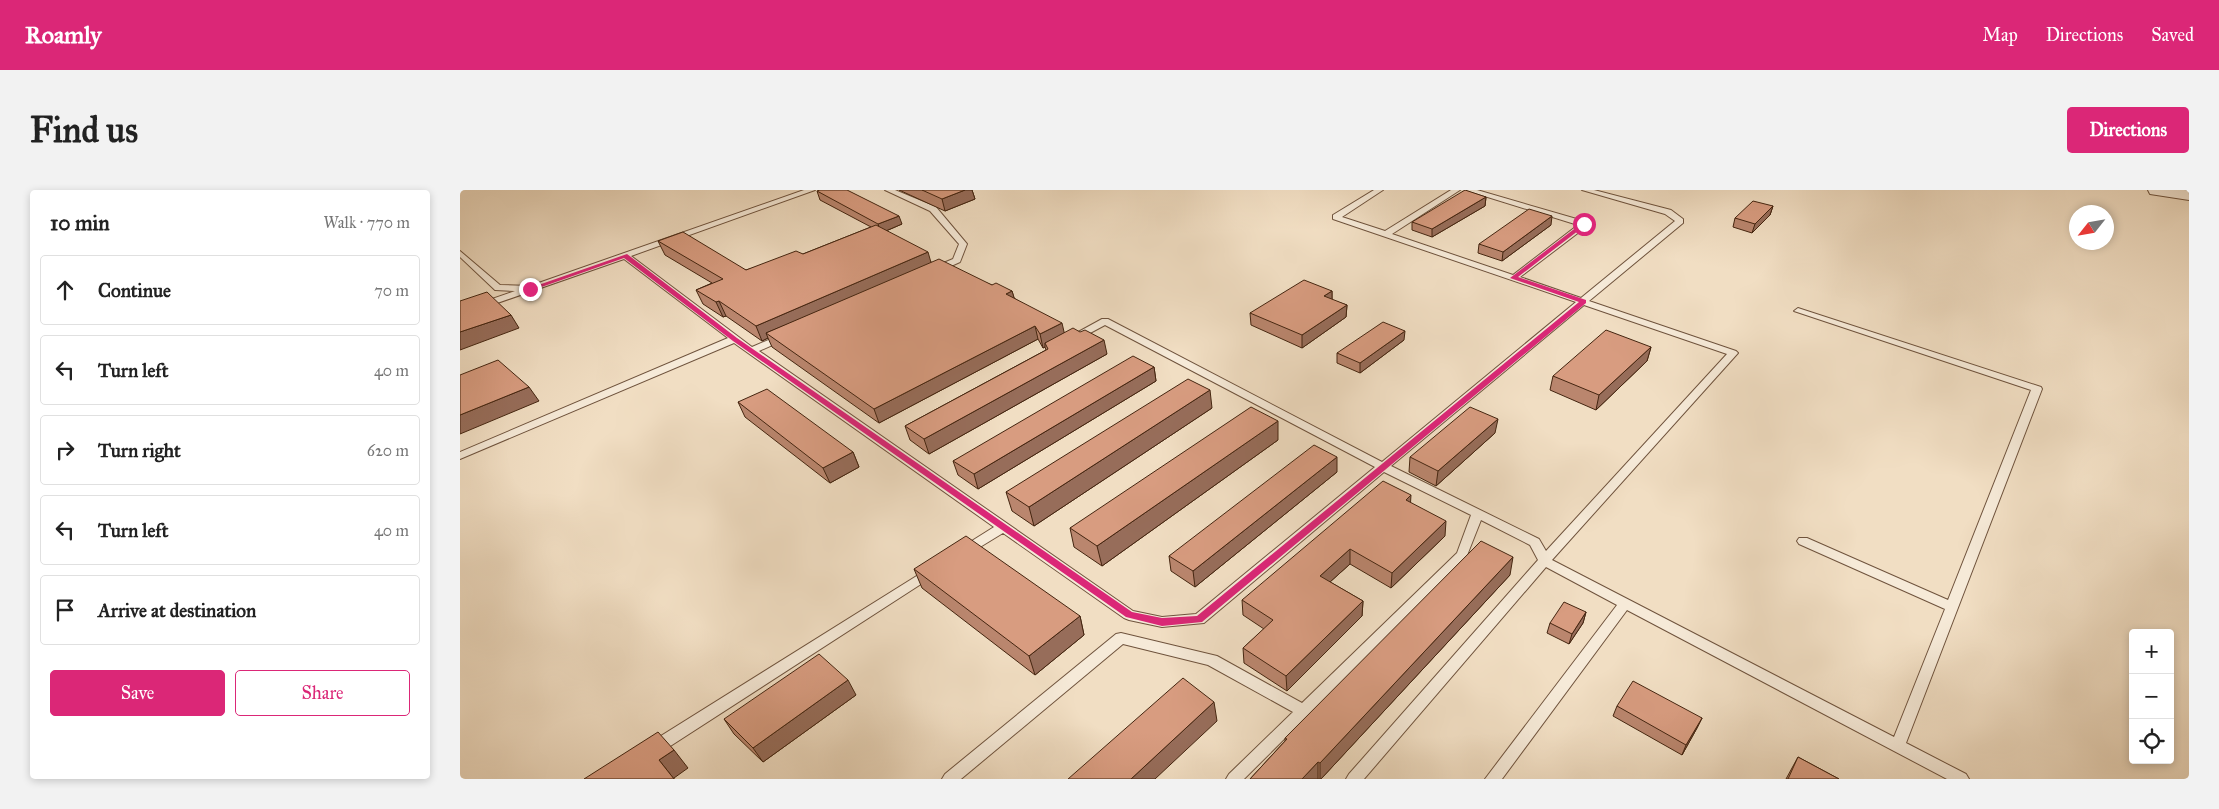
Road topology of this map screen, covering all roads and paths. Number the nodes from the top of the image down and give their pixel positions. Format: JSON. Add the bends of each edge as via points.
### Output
{"nodes":[{"id":1,"x":811,"y":190,"type":"edge"},
{"id":2,"x":889,"y":190,"type":"edge"},
{"id":3,"x":1379,"y":190,"type":"edge"},
{"id":4,"x":1456,"y":190,"type":"edge"},
{"id":5,"x":1469,"y":190,"type":"edge"},
{"id":6,"x":1586,"y":190,"type":"edge"},
{"id":7,"x":2156,"y":190,"type":"edge"},
{"id":8,"x":2189,"y":195,"type":"edge"},
{"id":9,"x":1386,"y":234,"type":"junction"},
{"id":10,"x":460,"y":253,"type":"edge"},
{"id":11,"x":625,"y":256,"type":"junction"},
{"id":12,"x":930,"y":272,"type":"edge"},
{"id":13,"x":1514,"y":278,"type":"junction"},
{"id":14,"x":530,"y":289,"type":"junction"},
{"id":15,"x":1584,"y":302,"type":"junction"},
{"id":16,"x":1798,"y":311,"type":"dead end"},
{"id":17,"x":460,"y":313,"type":"edge"},
{"id":18,"x":796,"y":331,"type":"edge"},
{"id":19,"x":735,"y":339,"type":"junction"},
{"id":20,"x":1063,"y":344,"type":"edge"},
{"id":21,"x":751,"y":351,"type":"junction"},
{"id":22,"x":460,"y":456,"type":"edge"},
{"id":23,"x":1383,"y":467,"type":"junction"},
{"id":24,"x":1477,"y":514,"type":"junction"},
{"id":25,"x":1003,"y":527,"type":"junction"},
{"id":26,"x":1803,"y":542,"type":"dead end"},
{"id":27,"x":1544,"y":561,"type":"junction"},
{"id":28,"x":1625,"y":603,"type":"junction"},
{"id":29,"x":1952,"y":607,"type":"junction"},
{"id":30,"x":1303,"y":711,"type":"junction"},
{"id":31,"x":1898,"y":746,"type":"junction"},
{"id":32,"x":646,"y":753,"type":"edge"},
{"id":33,"x":950,"y":779,"type":"edge"},
{"id":34,"x":1234,"y":779,"type":"edge"},
{"id":35,"x":1354,"y":779,"type":"edge"},
{"id":36,"x":1493,"y":779,"type":"edge"},
{"id":37,"x":1961,"y":779,"type":"edge"}],
"edges":[{"from":1,"to":11,"type":"lane"},
{"from":2,"to":12,"type":"lane","via":[[933,209],[963,244],[957,260]]},
{"from":3,"to":9,"type":"lane","via":[[1336,218]]},
{"from":4,"to":9,"type":"lane"},
{"from":5,"to":13,"type":"lane","via":[[1584,224]]},
{"from":6,"to":15,"type":"lane","via":[[1668,212],[1680,221]]},
{"from":7,"to":8,"type":"street"},
{"from":9,"to":13,"type":"lane"},
{"from":10,"to":14,"type":"lane","via":[[498,288]]},
{"from":11,"to":14,"type":"lane"},
{"from":11,"to":19,"type":"lane"},
{"from":13,"to":15,"type":"lane"},
{"from":14,"to":17,"type":"lane"},
{"from":15,"to":23,"type":"lane"},
{"from":15,"to":27,"type":"lane","via":[[1733,353]]},
{"from":16,"to":29,"type":"lane","via":[[2037,389]]},
{"from":18,"to":21,"type":"lane"},
{"from":19,"to":21,"type":"lane"},
{"from":19,"to":22,"type":"lane"},
{"from":20,"to":23,"type":"lane","via":[[1106,321]]},
{"from":21,"to":25,"type":"lane"},
{"from":23,"to":24,"type":"lane"},
{"from":23,"to":25,"type":"lane","via":[[1199,619],[1162,622],[1129,615]]},
{"from":24,"to":27,"type":"lane","via":[[1535,542]]},
{"from":24,"to":30,"type":"lane","via":[[1462,555]]},
{"from":25,"to":32,"type":"lane"},
{"from":26,"to":29,"type":"lane"},
{"from":27,"to":28,"type":"lane"},
{"from":27,"to":35,"type":"lane"},
{"from":28,"to":31,"type":"lane"},
{"from":28,"to":36,"type":"lane"},
{"from":29,"to":31,"type":"lane"},
{"from":30,"to":33,"type":"lane","via":[[1212,660],[1121,638]]},
{"from":30,"to":34,"type":"lane"},
{"from":31,"to":37,"type":"lane"}]}
